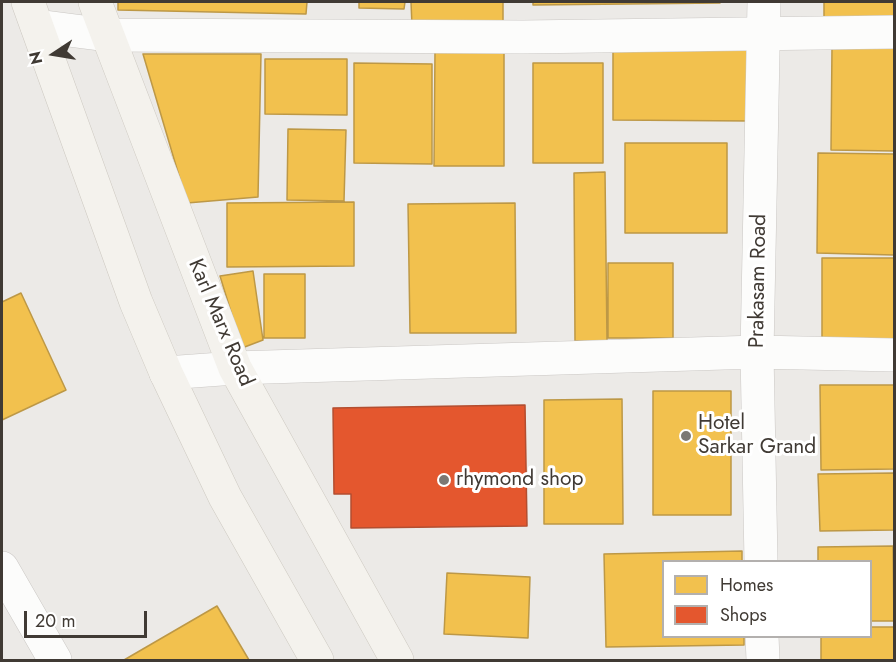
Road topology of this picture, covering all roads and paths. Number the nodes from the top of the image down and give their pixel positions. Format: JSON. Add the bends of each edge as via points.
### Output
{"nodes":[{"id":1,"x":96,"y":2,"type":"edge"},
{"id":2,"x":32,"y":14,"type":"edge"},
{"id":3,"x":764,"y":17,"type":"edge"},
{"id":4,"x":894,"y":32,"type":"edge"},
{"id":5,"x":107,"y":35,"type":"junction"},
{"id":6,"x":757,"y":352,"type":"junction"},
{"id":7,"x":894,"y":355,"type":"edge"},
{"id":8,"x":235,"y":368,"type":"junction"},
{"id":9,"x":166,"y":373,"type":"junction"},
{"id":10,"x":761,"y":560,"type":"edge"},
{"id":11,"x":2,"y":568,"type":"edge"},
{"id":12,"x":762,"y":638,"type":"edge"},
{"id":13,"x":55,"y":660,"type":"edge"},
{"id":14,"x":317,"y":660,"type":"edge"},
{"id":15,"x":397,"y":660,"type":"edge"},
{"id":16,"x":763,"y":660,"type":"edge"}],
"edges":[{"from":1,"to":5,"type":"main road","name":"Karl Marx Road"},
{"from":2,"to":5,"type":"street"},
{"from":2,"to":9,"type":"main road","via":[[136,302]]},
{"from":3,"to":4,"type":"street"},
{"from":3,"to":5,"type":"street","via":[[523,37]]},
{"from":3,"to":6,"type":"street","name":"Prakasam Road"},
{"from":5,"to":8,"type":"main road","name":"Karl Marx Road"},
{"from":6,"to":7,"type":"street"},
{"from":6,"to":8,"type":"street"},
{"from":6,"to":10,"type":"street","name":"Prakasam Road"},
{"from":8,"to":9,"type":"street"},
{"from":8,"to":15,"type":"main road","name":"Karl Marx Road"},
{"from":9,"to":14,"type":"main road","via":[[225,497]]},
{"from":11,"to":13,"type":"street"},
{"from":12,"to":16,"type":"street"}]}
